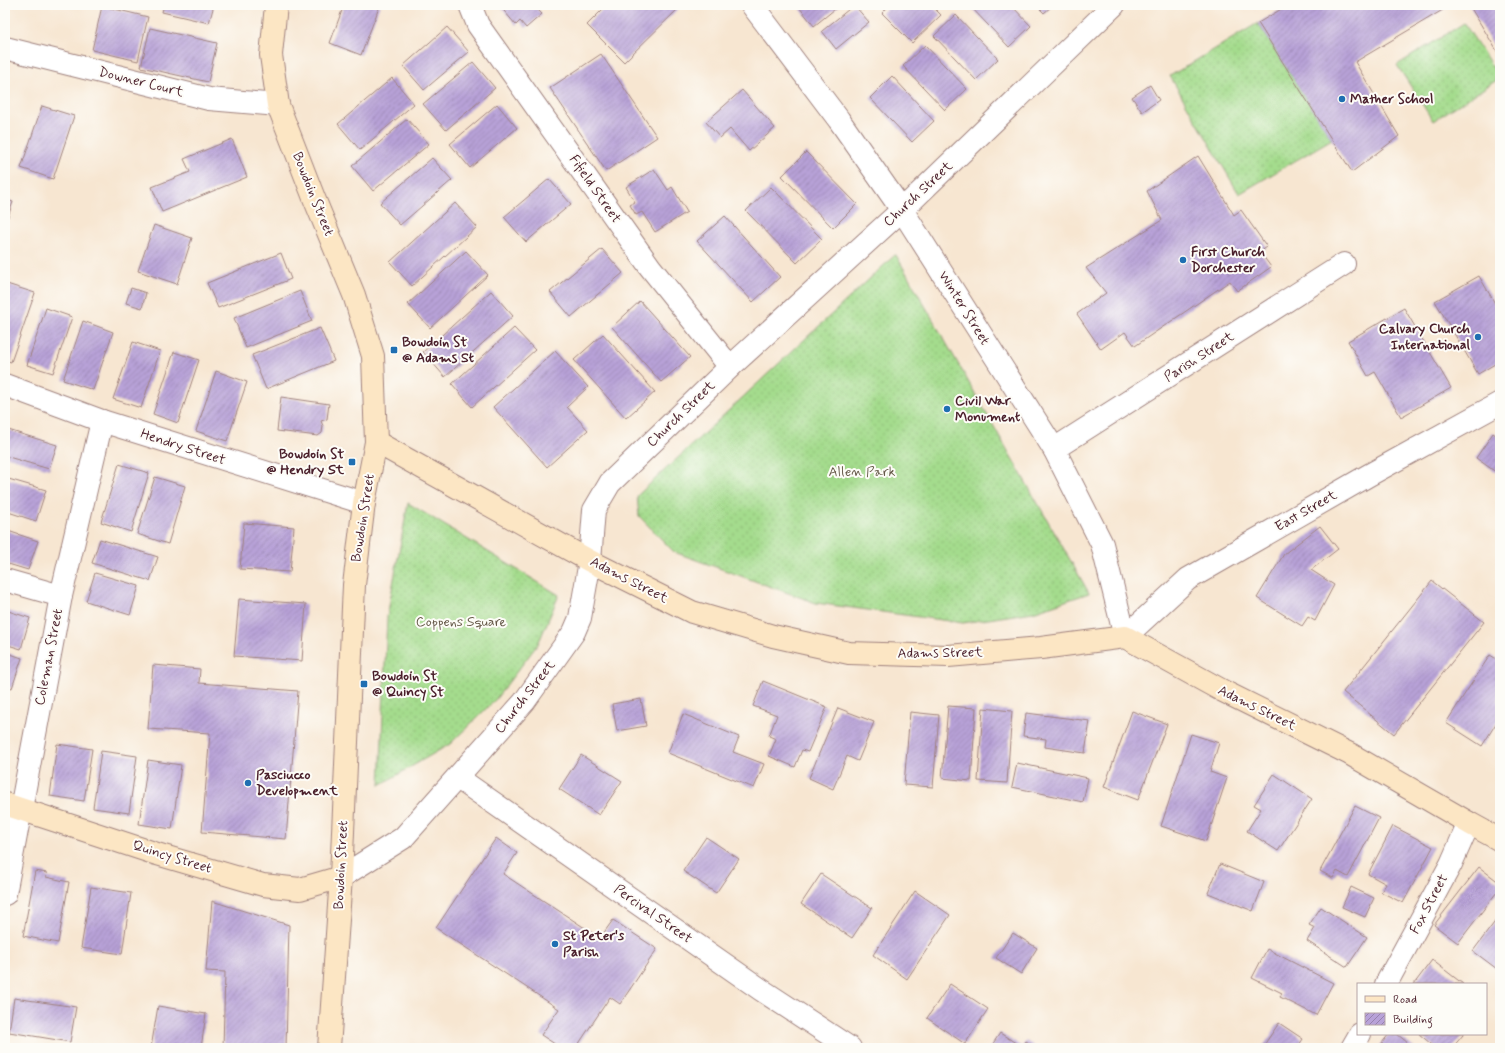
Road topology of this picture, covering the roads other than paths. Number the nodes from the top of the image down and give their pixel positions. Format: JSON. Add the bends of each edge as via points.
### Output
{"nodes":[{"id":1,"x":276,"y":5,"type":"edge"},
{"id":2,"x":470,"y":5,"type":"edge"},
{"id":3,"x":752,"y":5,"type":"edge"},
{"id":4,"x":1114,"y":5,"type":"edge"},
{"id":5,"x":5,"y":48,"type":"edge"},
{"id":6,"x":278,"y":105,"type":"junction"},
{"id":7,"x":902,"y":210,"type":"junction"},
{"id":8,"x":1344,"y":264,"type":"dead end"},
{"id":9,"x":730,"y":367,"type":"junction"},
{"id":10,"x":5,"y":385,"type":"edge"},
{"id":11,"x":1500,"y":403,"type":"edge"},
{"id":12,"x":102,"y":421,"type":"junction"},
{"id":13,"x":376,"y":442,"type":"junction"},
{"id":14,"x":1054,"y":449,"type":"junction"},
{"id":15,"x":364,"y":503,"type":"junction"},
{"id":16,"x":590,"y":561,"type":"junction"},
{"id":17,"x":5,"y":580,"type":"edge"},
{"id":18,"x":61,"y":596,"type":"junction"},
{"id":19,"x":1125,"y":637,"type":"junction"},
{"id":20,"x":458,"y":778,"type":"junction"},
{"id":21,"x":13,"y":807,"type":"edge"},
{"id":22,"x":1469,"y":823,"type":"junction"},
{"id":23,"x":1500,"y":840,"type":"edge"},
{"id":24,"x":341,"y":877,"type":"junction"},
{"id":25,"x":5,"y":894,"type":"edge"},
{"id":26,"x":1387,"y":983,"type":"edge"},
{"id":27,"x":1359,"y":1035,"type":"edge"},
{"id":28,"x":329,"y":1048,"type":"edge"},
{"id":29,"x":850,"y":1048,"type":"edge"},
{"id":30,"x":1352,"y":1048,"type":"edge"}],
"edges":[{"from":1,"to":6,"type":"main road","name":"Bowdoin Street","via":[[271,55]]},
{"from":2,"to":9,"type":"street","name":"Fifield Street","via":[[478,25],[650,267]]},
{"from":3,"to":7,"type":"street","name":"Winter Street","via":[[839,120]]},
{"from":4,"to":7,"type":"street","name":"Church Street"},
{"from":5,"to":6,"type":"street","name":"Downer Court","via":[[209,99]]},
{"from":6,"to":13,"type":"main road","name":"Bowdoin Street","via":[[354,295],[373,356]]},
{"from":7,"to":9,"type":"street","name":"Church Street"},
{"from":7,"to":14,"type":"street","name":"Winter Street"},
{"from":8,"to":14,"type":"street","name":"Parish Street"},
{"from":9,"to":16,"type":"street","name":"Church Street","via":[[610,483],[594,510]]},
{"from":10,"to":12,"type":"street","name":"Hendry Street"},
{"from":11,"to":19,"type":"street","name":"East Street","via":[[1368,475],[1188,579]]},
{"from":12,"to":15,"type":"street","name":"Hendry Street"},
{"from":12,"to":18,"type":"street","name":"Coleman Street"},
{"from":13,"to":15,"type":"main road","name":"Bowdoin Street"},
{"from":13,"to":16,"type":"main road","name":"Adams Street"},
{"from":14,"to":19,"type":"street","name":"Winter Street","via":[[1102,544]]},
{"from":15,"to":24,"type":"main road","name":"Bowdoin Street","via":[[354,585]]},
{"from":16,"to":19,"type":"main road","name":"Adams Street","via":[[692,612],[773,636],[849,653],[948,656]]},
{"from":16,"to":20,"type":"street","name":"Church Street","via":[[580,618],[574,632],[524,702]]},
{"from":17,"to":18,"type":"street"},
{"from":18,"to":21,"type":"street","name":"Coleman Street"},
{"from":19,"to":22,"type":"main road","name":"Adams Street","via":[[1223,691],[1350,754]]},
{"from":20,"to":24,"type":"street","name":"Church Street","via":[[403,838]]},
{"from":20,"to":29,"type":"street","name":"Percival Street","via":[[760,989]]},
{"from":21,"to":24,"type":"main road","name":"Quincy Street","via":[[263,885],[300,889]]},
{"from":21,"to":25,"type":"street","name":"Coleman Street"},
{"from":22,"to":23,"type":"main road","name":"Adams Street"},
{"from":22,"to":26,"type":"street","name":"Fox Street","via":[[1451,864]]},
{"from":24,"to":28,"type":"main road","name":"Bowdoin Street"},
{"from":27,"to":30,"type":"street"}]}
